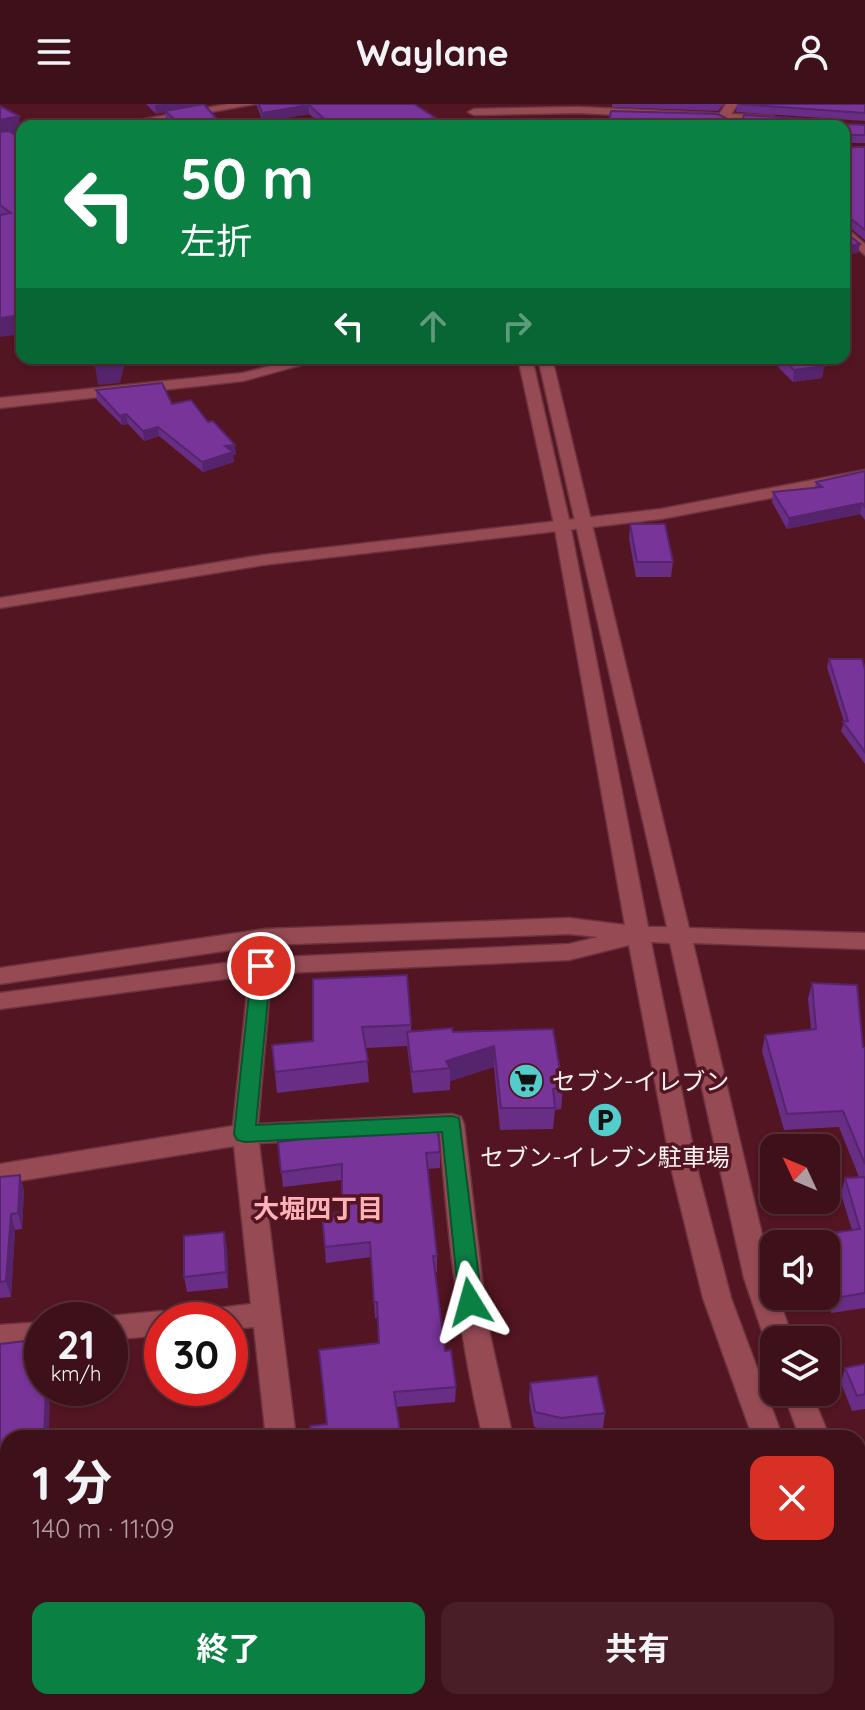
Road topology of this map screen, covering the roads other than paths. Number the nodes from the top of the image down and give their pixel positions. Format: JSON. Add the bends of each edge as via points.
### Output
{"nodes":[{"id":1,"x":249,"y":104,"type":"edge"},
{"id":2,"x":474,"y":108,"type":"edge"},
{"id":3,"x":494,"y":114,"type":"edge"},
{"id":4,"x":149,"y":120,"type":"edge"},
{"id":5,"x":695,"y":120,"type":"edge"},
{"id":6,"x":850,"y":236,"type":"edge"},
{"id":7,"x":865,"y":251,"type":"edge"},
{"id":8,"x":295,"y":364,"type":"edge"},
{"id":9,"x":526,"y":364,"type":"edge"},
{"id":10,"x":546,"y":364,"type":"edge"},
{"id":11,"x":0,"y":403,"type":"edge"},
{"id":12,"x":865,"y":475,"type":"edge"},
{"id":13,"x":586,"y":523,"type":"junction"},
{"id":14,"x":562,"y":524,"type":"junction"},
{"id":15,"x":0,"y":603,"type":"edge"},
{"id":16,"x":638,"y":934,"type":"junction"},
{"id":17,"x":679,"y":934,"type":"junction"},
{"id":18,"x":865,"y":941,"type":"edge"},
{"id":19,"x":261,"y":966,"type":"junction"},
{"id":20,"x":0,"y":976,"type":"edge"},
{"id":21,"x":0,"y":1001,"type":"edge"},
{"id":22,"x":245,"y":1134,"type":"junction"},
{"id":23,"x":0,"y":1174,"type":"edge"},
{"id":24,"x":267,"y":1314,"type":"junction"},
{"id":25,"x":248,"y":1316,"type":"edge"},
{"id":26,"x":774,"y":1326,"type":"edge"},
{"id":27,"x":24,"y":1335,"type":"edge"},
{"id":28,"x":0,"y":1337,"type":"edge"},
{"id":29,"x":802,"y":1406,"type":"edge"},
{"id":30,"x":280,"y":1430,"type":"edge"},
{"id":31,"x":496,"y":1430,"type":"edge"},
{"id":32,"x":765,"y":1430,"type":"edge"},
{"id":33,"x":812,"y":1430,"type":"edge"}],
"edges":[{"from":1,"to":4,"type":"street"},
{"from":2,"to":3,"type":"street"},
{"from":3,"to":5,"type":"street"},
{"from":6,"to":7,"type":"street"},
{"from":8,"to":11,"type":"street","via":[[243,377]]},
{"from":9,"to":14,"type":"street"},
{"from":10,"to":13,"type":"street"},
{"from":12,"to":13,"type":"street"},
{"from":13,"to":14,"type":"street"},
{"from":13,"to":17,"type":"street"},
{"from":14,"to":15,"type":"street","via":[[263,560]]},
{"from":14,"to":16,"type":"street"},
{"from":16,"to":17,"type":"street"},
{"from":16,"to":19,"type":"street","via":[[569,952]]},
{"from":16,"to":20,"type":"street","via":[[569,926],[265,937]]},
{"from":16,"to":32,"type":"street","via":[[686,1176],[717,1298]]},
{"from":17,"to":18,"type":"street"},
{"from":17,"to":26,"type":"street","via":[[758,1278]]},
{"from":19,"to":21,"type":"street"},
{"from":19,"to":22,"type":"street"},
{"from":22,"to":23,"type":"street"},
{"from":22,"to":24,"type":"street"},
{"from":22,"to":31,"type":"street","via":[[452,1124],[465,1273]]},
{"from":24,"to":25,"type":"street"},
{"from":24,"to":30,"type":"street"},
{"from":27,"to":28,"type":"street"},
{"from":29,"to":33,"type":"street"}]}
